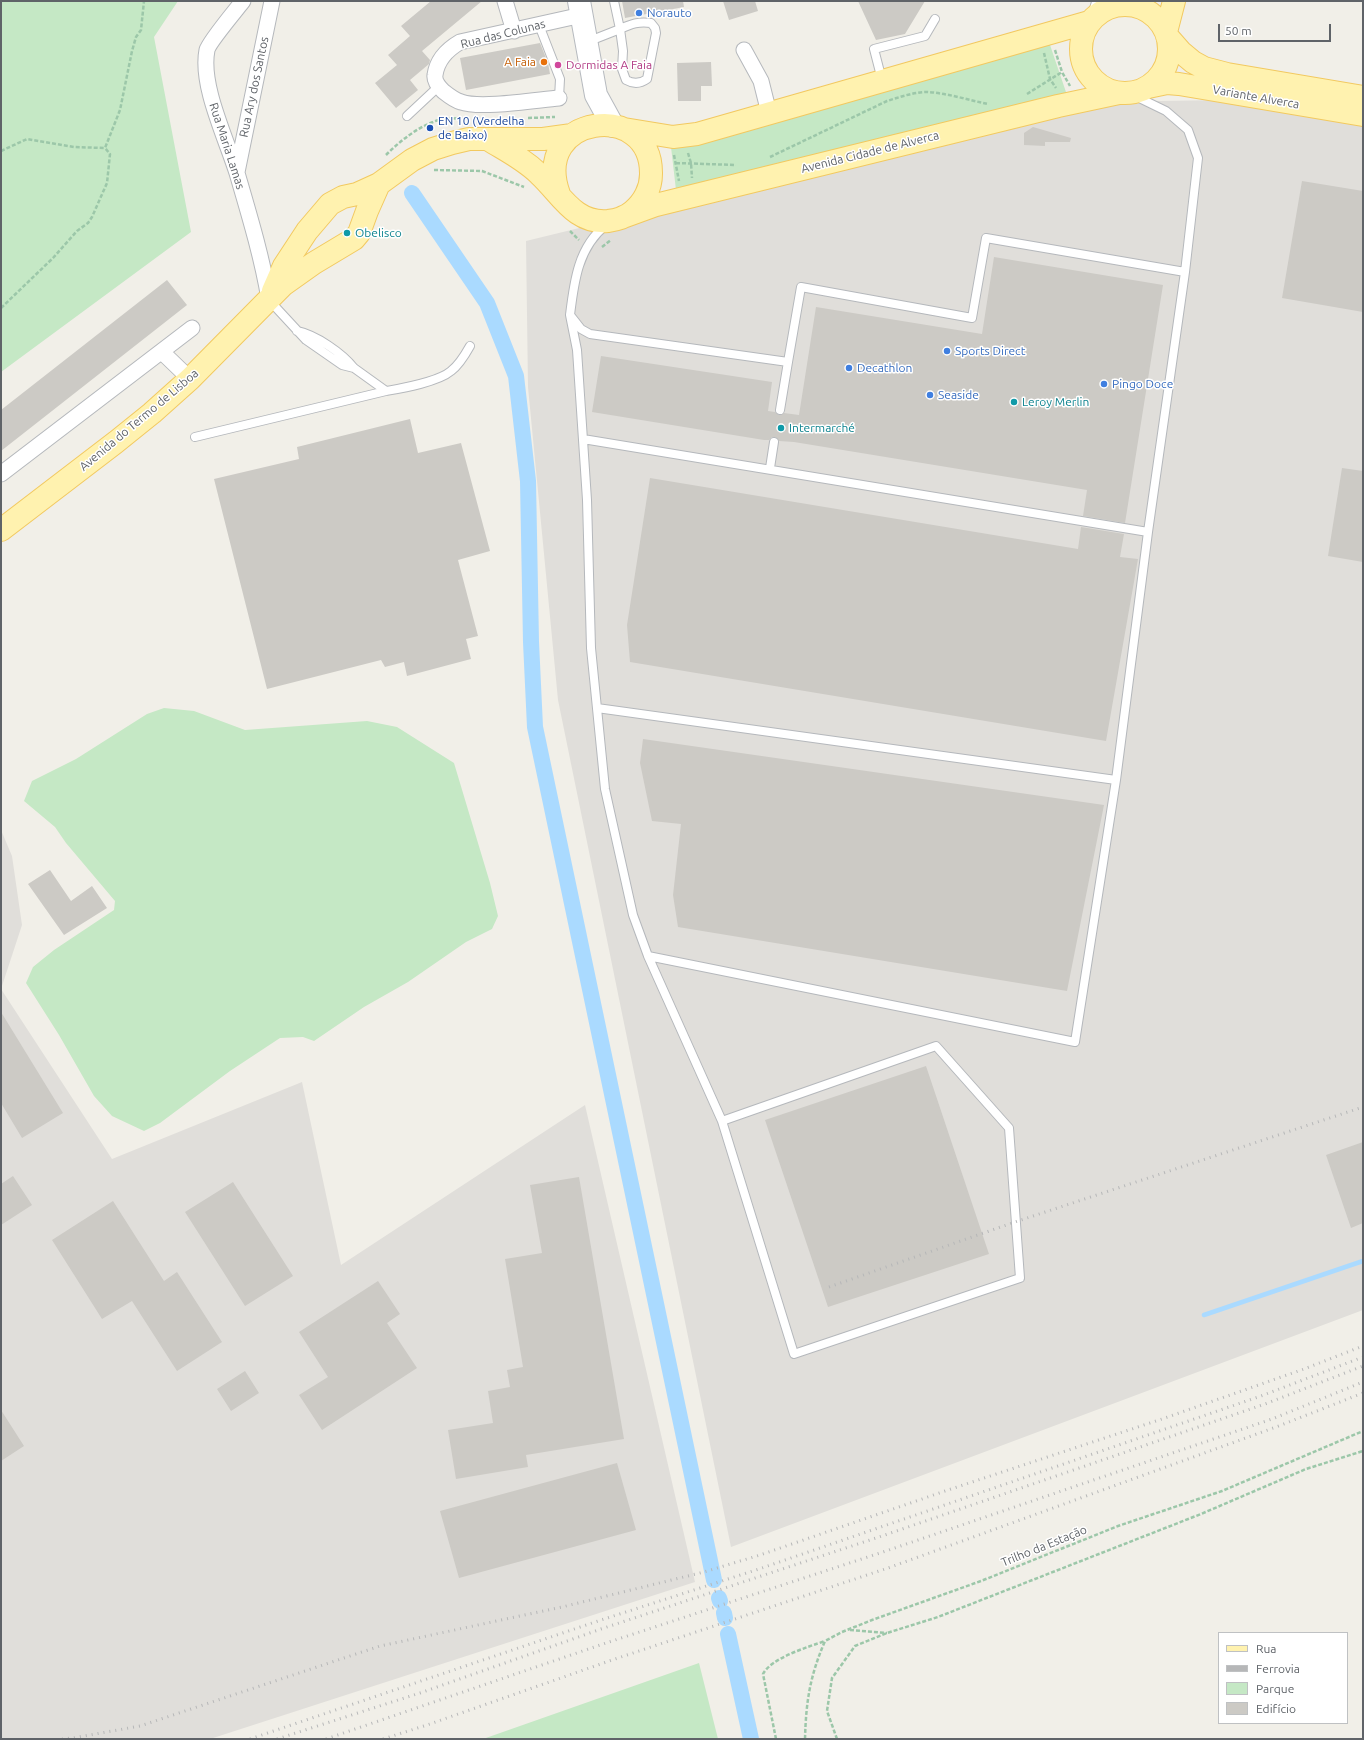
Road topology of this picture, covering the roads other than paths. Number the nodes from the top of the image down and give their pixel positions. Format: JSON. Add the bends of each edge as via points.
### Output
{"nodes":[{"id":1,"x":242,"y":1,"type":"edge"},
{"id":2,"x":272,"y":1,"type":"edge"},
{"id":3,"x":505,"y":1,"type":"edge"},
{"id":4,"x":614,"y":1,"type":"edge"},
{"id":5,"x":1174,"y":1,"type":"edge"},
{"id":6,"x":1136,"y":3,"type":"edge"},
{"id":7,"x":580,"y":8,"type":"edge"},
{"id":8,"x":1095,"y":12,"type":"edge"},
{"id":9,"x":935,"y":19,"type":"dead end"},
{"id":10,"x":539,"y":25,"type":"junction"},
{"id":11,"x":620,"y":29,"type":"junction"},
{"id":12,"x":514,"y":31,"type":"junction"},
{"id":13,"x":1166,"y":34,"type":"junction"},
{"id":14,"x":586,"y":42,"type":"junction"},
{"id":15,"x":744,"y":50,"type":"dead end"},
{"id":16,"x":883,"y":80,"type":"junction"},
{"id":17,"x":438,"y":87,"type":"junction"},
{"id":18,"x":1132,"y":91,"type":"junction"},
{"id":19,"x":596,"y":95,"type":"junction"},
{"id":20,"x":1363,"y":97,"type":"edge"},
{"id":21,"x":559,"y":98,"type":"joint"},
{"id":22,"x":769,"y":113,"type":"junction"},
{"id":23,"x":1363,"y":115,"type":"edge"},
{"id":24,"x":407,"y":116,"type":"dead end"},
{"id":25,"x":619,"y":127,"type":"junction"},
{"id":26,"x":576,"y":132,"type":"junction"},
{"id":27,"x":489,"y":140,"type":"junction"},
{"id":28,"x":237,"y":173,"type":"junction"},
{"id":29,"x":379,"y":184,"type":"junction"},
{"id":30,"x":559,"y":194,"type":"junction"},
{"id":31,"x":618,"y":219,"type":"junction"},
{"id":32,"x":1185,"y":272,"type":"junction"},
{"id":33,"x":269,"y":300,"type":"junction"},
{"id":34,"x":570,"y":315,"type":"junction"},
{"id":35,"x":192,"y":328,"type":"dead end"},
{"id":36,"x":470,"y":346,"type":"dead end"},
{"id":37,"x":162,"y":352,"type":"junction"},
{"id":38,"x":788,"y":362,"type":"junction"},
{"id":39,"x":190,"y":379,"type":"junction"},
{"id":40,"x":386,"y":391,"type":"junction"},
{"id":41,"x":780,"y":410,"type":"dead end"},
{"id":42,"x":195,"y":438,"type":"dead end"},
{"id":43,"x":583,"y":438,"type":"junction"},
{"id":44,"x":774,"y":442,"type":"dead end"},
{"id":45,"x":770,"y":468,"type":"junction"},
{"id":46,"x":1,"y":474,"type":"edge"},
{"id":47,"x":1,"y":530,"type":"edge"},
{"id":48,"x":1148,"y":532,"type":"junction"},
{"id":49,"x":597,"y":708,"type":"junction"},
{"id":50,"x":1116,"y":780,"type":"junction"},
{"id":51,"x":648,"y":956,"type":"junction"},
{"id":52,"x":722,"y":1120,"type":"junction"}],
"edges":[{"from":1,"to":28,"type":"street","name":"Rua Maria Lamas","via":[[208,48],[205,64],[207,84]]},
{"from":2,"to":28,"type":"street","name":"Rua Ary dos Santos"},
{"from":3,"to":12,"type":"street"},
{"from":4,"to":11,"type":"lane"},
{"from":5,"to":13,"type":"main road"},
{"from":6,"to":8,"type":"main road","via":[[1115,5]]},
{"from":6,"to":13,"type":"main road","via":[[1158,19]]},
{"from":7,"to":10,"type":"street","name":"Rua das Colunas"},
{"from":7,"to":14,"type":"main road"},
{"from":8,"to":16,"type":"main road","via":[[1045,34]]},
{"from":8,"to":18,"type":"main road","via":[[1081,40],[1080,51],[1086,71],[1100,86]]},
{"from":9,"to":16,"type":"lane","via":[[925,36],[874,49]]},
{"from":10,"to":12,"type":"street","name":"Rua das Colunas"},
{"from":10,"to":21,"type":"lane","via":[[560,79]]},
{"from":11,"to":11,"type":"lane","via":[[624,75],[631,83],[639,83],[648,75],[655,28],[651,23],[642,21]]},
{"from":11,"to":14,"type":"lane"},
{"from":12,"to":17,"type":"street","name":"Rua das Colunas","via":[[460,42],[450,48],[440,61],[435,76]]},
{"from":13,"to":18,"type":"main road","via":[[1169,55],[1162,73]]},
{"from":13,"to":20,"type":"main road","name":"Variante Alverca","via":[[1181,52],[1204,68]]},
{"from":14,"to":19,"type":"main road"},
{"from":15,"to":22,"type":"street","via":[[761,81]]},
{"from":16,"to":22,"type":"main road"},
{"from":17,"to":21,"type":"street","via":[[448,96],[462,102],[480,104]]},
{"from":17,"to":24,"type":"lane"},
{"from":18,"to":23,"type":"main road","name":"Variante Alverca","via":[[1167,83],[1179,84]]},
{"from":18,"to":31,"type":"main road","name":"Avenida Cidade de Alverca","via":[[1071,103],[656,205]]},
{"from":18,"to":32,"type":"lane","via":[[1166,111],[1188,130],[1198,158]]},
{"from":19,"to":25,"type":"main road"},
{"from":19,"to":26,"type":"main road","via":[[592,111]]},
{"from":22,"to":25,"type":"main road","via":[[697,134],[673,137]]},
{"from":25,"to":26,"type":"main road","via":[[602,124]]},
{"from":25,"to":31,"type":"main road","via":[[641,143],[647,153],[651,174],[646,195],[633,211]]},
{"from":26,"to":27,"type":"main road","name":"Avenida do Termo de Lisboa","via":[[543,139]]},
{"from":26,"to":30,"type":"main road","via":[[564,143],[555,162]]},
{"from":27,"to":29,"type":"main road","name":"Avenida do Termo de Lisboa","via":[[469,140],[432,149]]},
{"from":27,"to":30,"type":"main road","via":[[529,165]]},
{"from":28,"to":33,"type":"street","name":"Rua Maria Lamas","via":[[265,275]]},
{"from":29,"to":33,"type":"main road","name":"Avenida do Termo de Lisboa","via":[[359,233],[354,239],[290,280]]},
{"from":29,"to":33,"type":"main road","name":"Avenida do Termo de Lisboa","via":[[330,204],[284,266]]},
{"from":30,"to":31,"type":"main road","via":[[572,211],[582,217],[592,220]]},
{"from":31,"to":34,"type":"lane","via":[[597,232],[587,247],[575,278]]},
{"from":32,"to":38,"type":"lane","via":[[986,238],[972,318],[800,287]]},
{"from":32,"to":48,"type":"lane"},
{"from":33,"to":39,"type":"main road","name":"Avenida do Termo de Lisboa"},
{"from":33,"to":40,"type":"lane","via":[[306,340],[342,364],[354,368]]},
{"from":34,"to":38,"type":"lane","via":[[580,329],[590,334]]},
{"from":34,"to":43,"type":"lane","via":[[577,350]]},
{"from":35,"to":37,"type":"street"},
{"from":36,"to":40,"type":"lane","via":[[455,367],[444,376],[406,388]]},
{"from":37,"to":39,"type":"street"},
{"from":37,"to":46,"type":"street"},
{"from":38,"to":41,"type":"lane"},
{"from":39,"to":47,"type":"main road","name":"Avenida do Termo de Lisboa","via":[[116,442]]},
{"from":40,"to":42,"type":"lane"},
{"from":43,"to":45,"type":"lane"},
{"from":43,"to":49,"type":"lane","via":[[591,648]]},
{"from":44,"to":45,"type":"lane"},
{"from":45,"to":48,"type":"lane"},
{"from":48,"to":50,"type":"lane"},
{"from":49,"to":50,"type":"lane"},
{"from":49,"to":51,"type":"lane","via":[[605,789],[633,915]]},
{"from":50,"to":51,"type":"lane","via":[[1075,1042]]},
{"from":51,"to":52,"type":"lane"},
{"from":52,"to":52,"type":"lane","via":[[794,1354],[1020,1278],[1010,1128],[936,1046]]}]}
